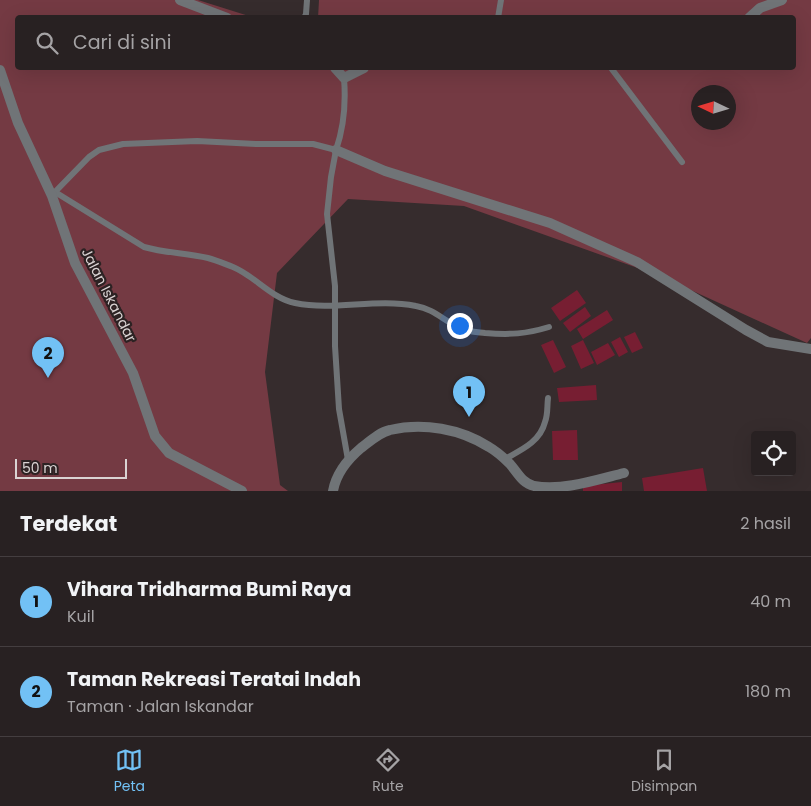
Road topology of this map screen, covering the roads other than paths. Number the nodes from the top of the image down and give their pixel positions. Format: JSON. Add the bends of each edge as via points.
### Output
{"nodes":[{"id":1,"x":180,"y":0,"type":"edge"},
{"id":2,"x":307,"y":0,"type":"edge"},
{"id":3,"x":501,"y":0,"type":"edge"},
{"id":4,"x":782,"y":0,"type":"edge"},
{"id":5,"x":219,"y":15,"type":"edge"},
{"id":6,"x":306,"y":15,"type":"edge"},
{"id":7,"x":498,"y":15,"type":"edge"},
{"id":8,"x":752,"y":15,"type":"edge"},
{"id":9,"x":0,"y":70,"type":"edge"},
{"id":10,"x":337,"y":70,"type":"edge"},
{"id":11,"x":360,"y":70,"type":"edge"},
{"id":12,"x":613,"y":70,"type":"edge"},
{"id":13,"x":344,"y":78,"type":"junction"},
{"id":14,"x":336,"y":150,"type":"junction"},
{"id":15,"x":682,"y":162,"type":"dead end"},
{"id":16,"x":53,"y":194,"type":"junction"},
{"id":17,"x":336,"y":305,"type":"junction"},
{"id":18,"x":549,"y":327,"type":"dead end"},
{"id":19,"x":811,"y":349,"type":"edge"},
{"id":20,"x":548,"y":398,"type":"dead end"},
{"id":21,"x":505,"y":459,"type":"junction"},
{"id":22,"x":348,"y":460,"type":"junction"},
{"id":23,"x":624,"y":473,"type":"dead end"},
{"id":24,"x":570,"y":489,"type":"edge"},
{"id":25,"x":242,"y":491,"type":"edge"},
{"id":26,"x":333,"y":491,"type":"edge"}],
"edges":[{"from":1,"to":5,"type":"street"},
{"from":2,"to":6,"type":"lane"},
{"from":3,"to":7,"type":"lane"},
{"from":4,"to":8,"type":"street","via":[[760,8]]},
{"from":9,"to":16,"type":"street","name":"Jalan Iskandar","via":[[18,123]]},
{"from":10,"to":13,"type":"street"},
{"from":11,"to":13,"type":"street"},
{"from":12,"to":15,"type":"lane"},
{"from":13,"to":14,"type":"lane","via":[[343,125]]},
{"from":14,"to":16,"type":"lane","via":[[313,144],[197,141],[123,144],[99,150]]},
{"from":14,"to":17,"type":"lane","via":[[327,214]]},
{"from":14,"to":19,"type":"street","via":[[385,171],[550,223],[638,262],[768,342]]},
{"from":16,"to":17,"type":"lane","via":[[144,246],[208,258],[236,268],[278,296],[295,303]]},
{"from":16,"to":25,"type":"street","name":"Jalan Iskandar","via":[[76,263],[133,373],[155,436],[169,453]]},
{"from":17,"to":18,"type":"lane","via":[[391,302],[418,306],[436,312],[468,331],[510,334]]},
{"from":17,"to":22,"type":"lane","via":[[339,409]]},
{"from":20,"to":21,"type":"lane","via":[[546,422],[538,437]]},
{"from":21,"to":22,"type":"street","via":[[466,435],[420,427],[390,430],[373,438]]},
{"from":21,"to":24,"type":"street","via":[[523,481],[532,486]]},
{"from":22,"to":26,"type":"street","via":[[335,481]]},
{"from":23,"to":24,"type":"street"}]}
